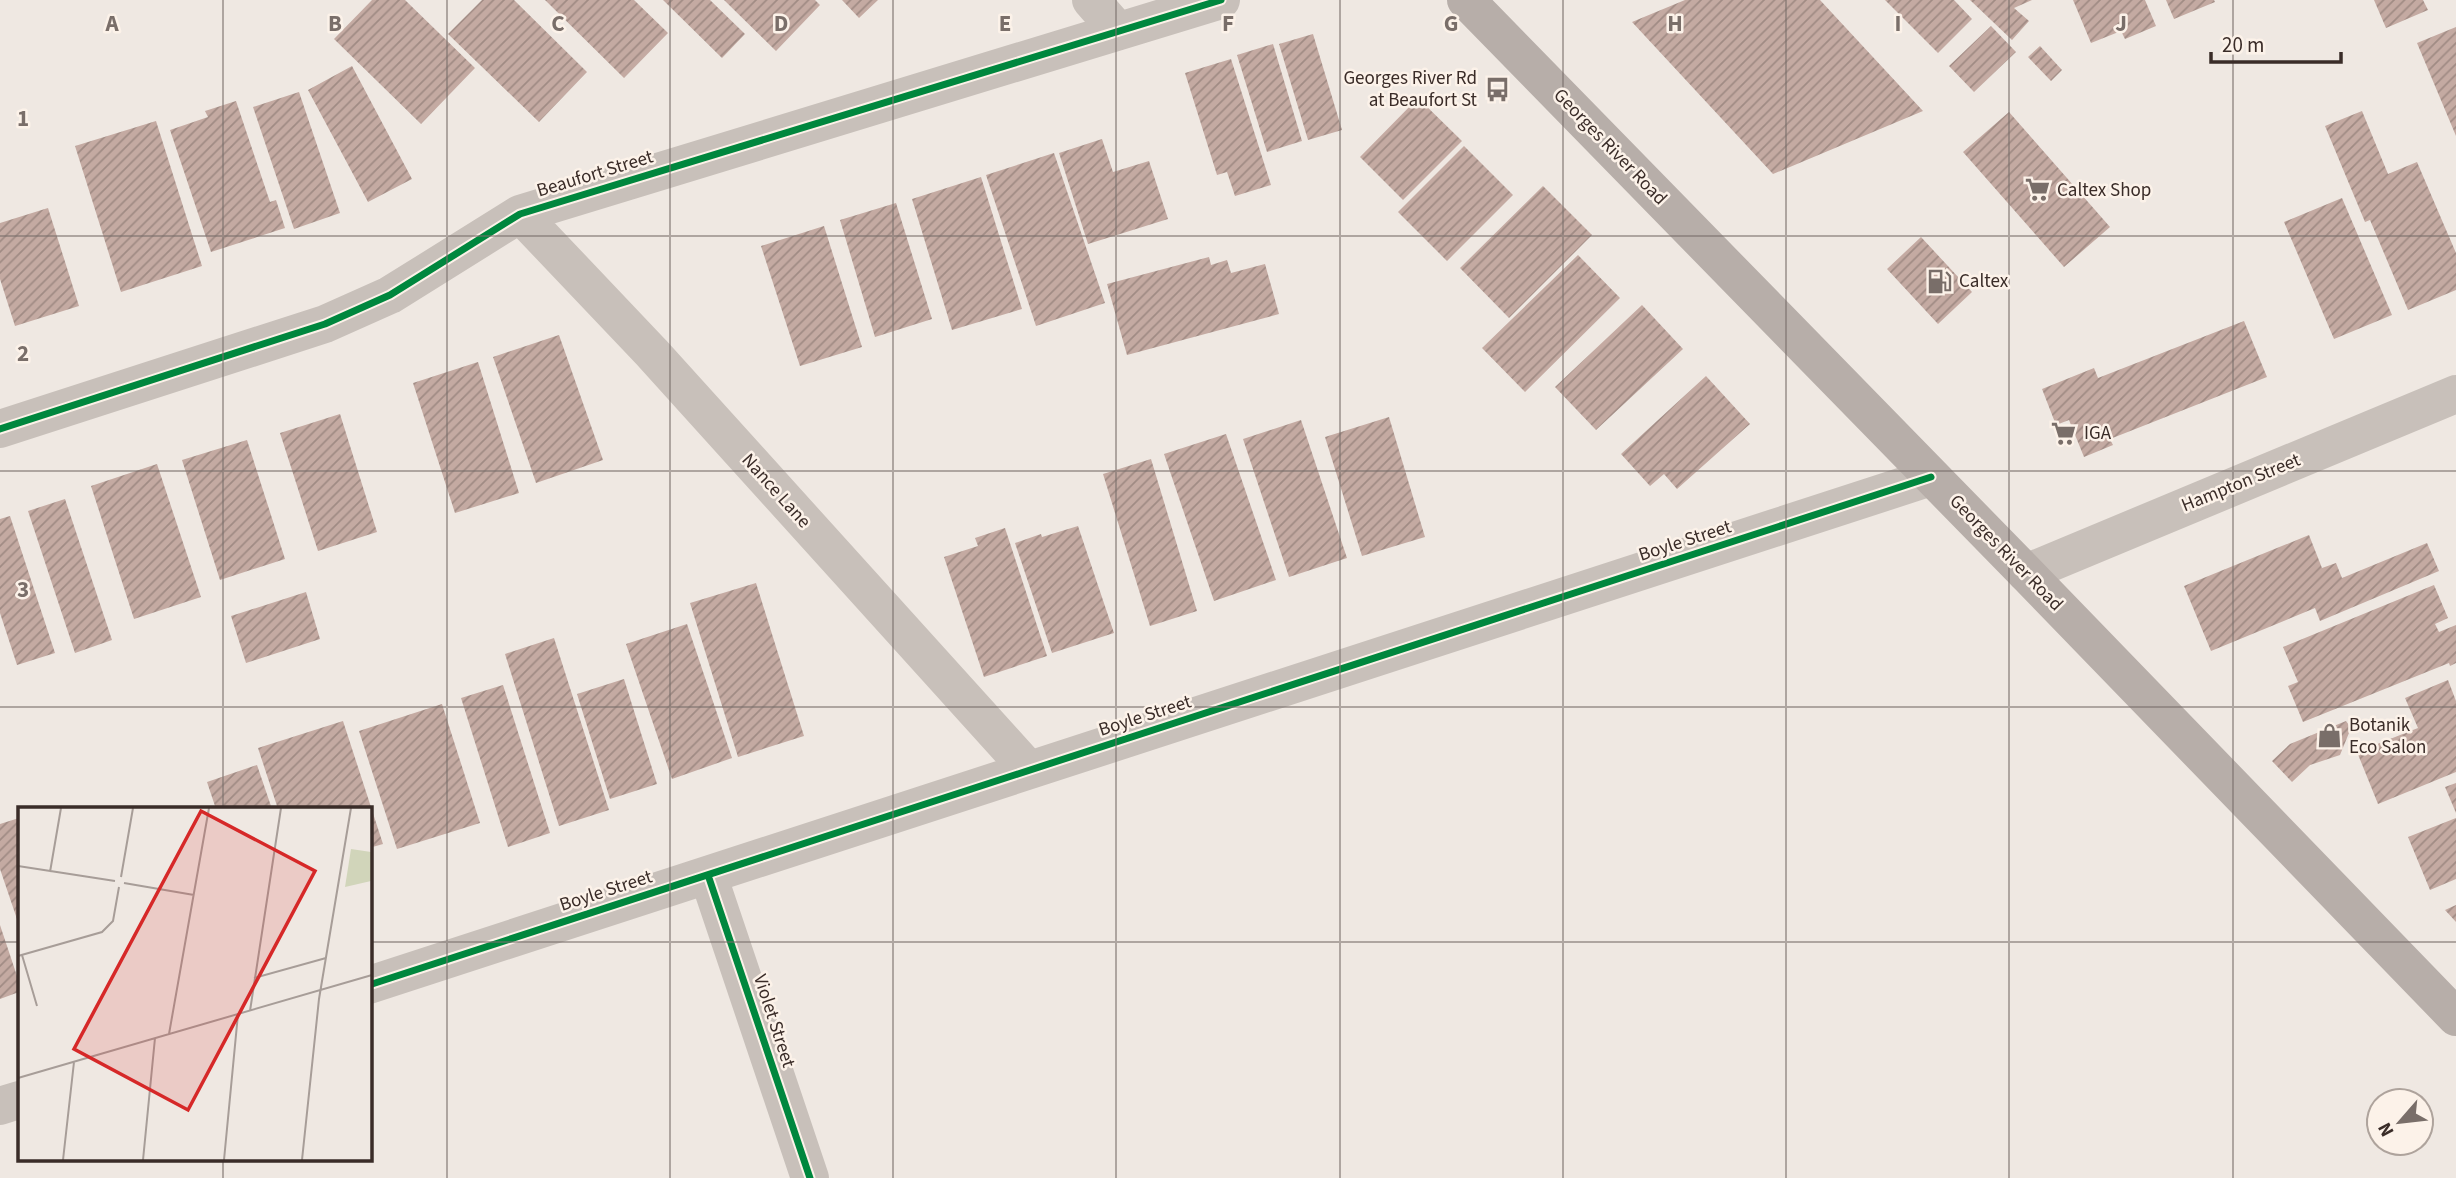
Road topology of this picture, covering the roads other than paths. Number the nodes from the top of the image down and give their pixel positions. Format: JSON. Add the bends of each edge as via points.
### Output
{"nodes":[{"id":1,"x":1091,"y":0,"type":"edge"},
{"id":2,"x":1222,"y":0,"type":"edge"},
{"id":3,"x":1477,"y":2,"type":"edge"},
{"id":4,"x":1118,"y":31,"type":"junction"},
{"id":5,"x":520,"y":214,"type":"junction"},
{"id":6,"x":2456,"y":394,"type":"edge"},
{"id":7,"x":0,"y":429,"type":"edge"},
{"id":8,"x":1931,"y":477,"type":"junction"},
{"id":9,"x":2026,"y":573,"type":"junction"},
{"id":10,"x":1029,"y":770,"type":"junction"},
{"id":11,"x":708,"y":874,"type":"junction"},
{"id":12,"x":371,"y":984,"type":"edge"},
{"id":13,"x":2456,"y":1017,"type":"edge"},
{"id":14,"x":18,"y":1100,"type":"edge"},
{"id":15,"x":0,"y":1106,"type":"edge"},
{"id":16,"x":810,"y":1178,"type":"edge"}],
"edges":[{"from":1,"to":4,"type":"street"},
{"from":2,"to":4,"type":"street","name":"Beaufort Street"},
{"from":3,"to":8,"type":"main road","name":"Georges River Road"},
{"from":4,"to":5,"type":"street","name":"Beaufort Street"},
{"from":5,"to":7,"type":"street","name":"Beaufort Street","via":[[390,295],[325,324]]},
{"from":5,"to":10,"type":"street","name":"Nance Lane","via":[[652,353]]},
{"from":6,"to":9,"type":"street","name":"Hampton Street"},
{"from":8,"to":9,"type":"main road","name":"Georges River Road"},
{"from":8,"to":10,"type":"street","name":"Boyle Street"},
{"from":9,"to":13,"type":"main road","name":"Georges River Road"},
{"from":10,"to":11,"type":"street","name":"Boyle Street"},
{"from":11,"to":12,"type":"street","name":"Boyle Street"},
{"from":11,"to":16,"type":"street","name":"Violet Street"},
{"from":14,"to":15,"type":"street"}]}
